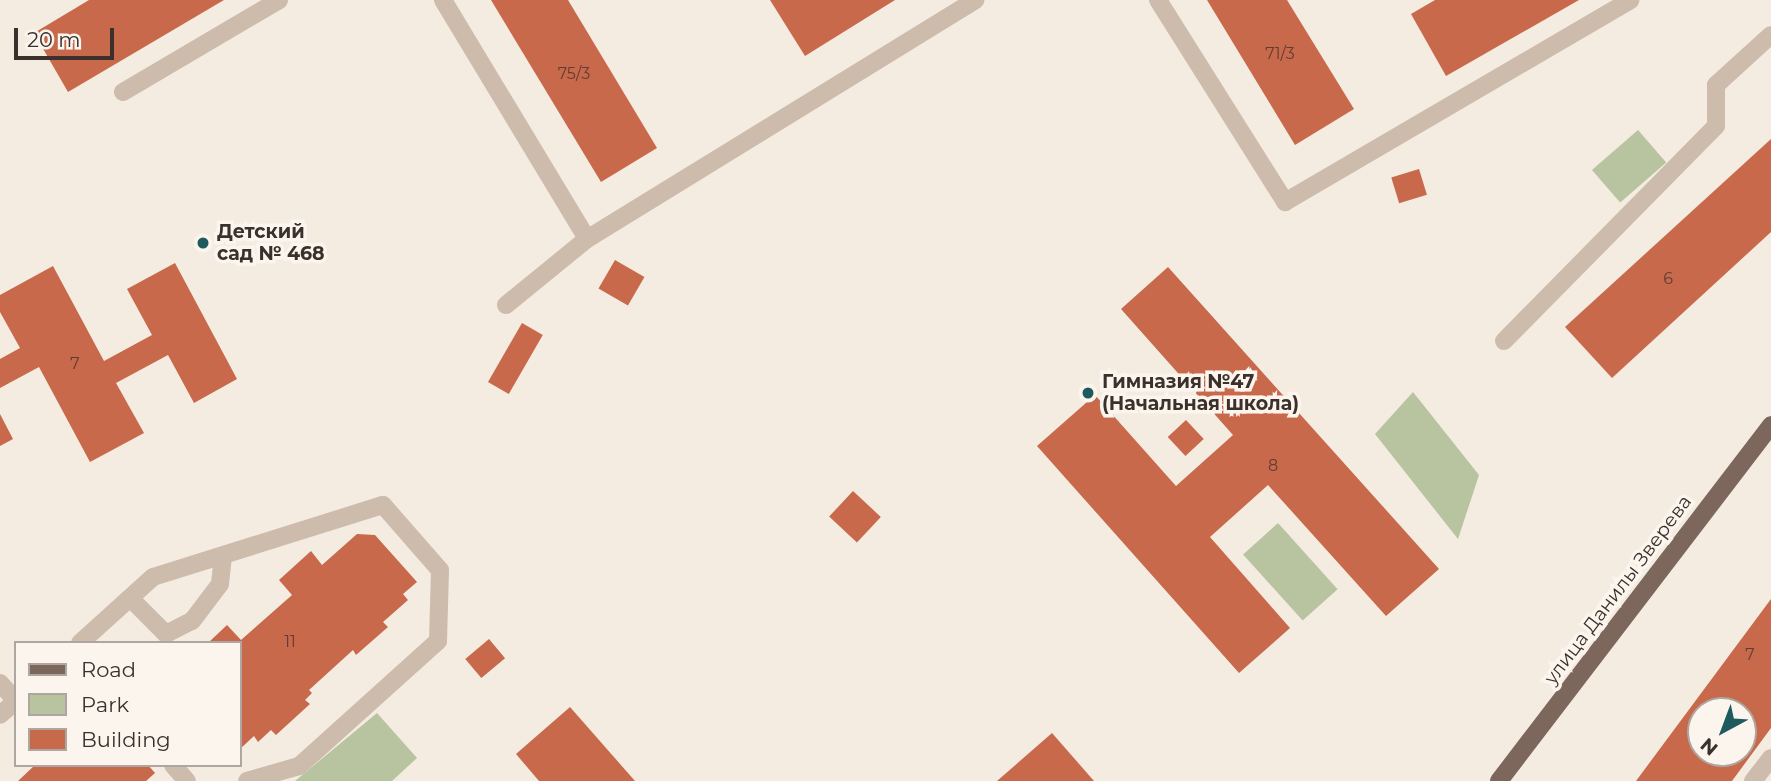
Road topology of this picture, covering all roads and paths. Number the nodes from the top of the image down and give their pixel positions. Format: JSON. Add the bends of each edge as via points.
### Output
{"nodes":[{"id":1,"x":279,"y":0,"type":"edge"},
{"id":2,"x":443,"y":0,"type":"edge"},
{"id":3,"x":975,"y":0,"type":"edge"},
{"id":4,"x":1158,"y":0,"type":"edge"},
{"id":5,"x":1630,"y":0,"type":"edge"},
{"id":6,"x":1771,"y":35,"type":"edge"},
{"id":7,"x":123,"y":92,"type":"dead end"},
{"id":8,"x":587,"y":239,"type":"junction"},
{"id":9,"x":506,"y":304,"type":"dead end"},
{"id":10,"x":1504,"y":341,"type":"dead end"},
{"id":11,"x":1771,"y":425,"type":"edge"},
{"id":12,"x":223,"y":555,"type":"junction"},
{"id":13,"x":130,"y":598,"type":"junction"},
{"id":14,"x":82,"y":641,"type":"edge"},
{"id":15,"x":0,"y":683,"type":"edge"},
{"id":16,"x":14,"y":699,"type":"edge"},
{"id":17,"x":14,"y":703,"type":"edge"},
{"id":18,"x":0,"y":715,"type":"edge"},
{"id":19,"x":1771,"y":758,"type":"edge"},
{"id":20,"x":175,"y":767,"type":"edge"},
{"id":21,"x":187,"y":781,"type":"edge"},
{"id":22,"x":247,"y":781,"type":"edge"},
{"id":23,"x":1499,"y":781,"type":"edge"},
{"id":24,"x":1753,"y":781,"type":"edge"}],
"edges":[{"from":1,"to":7,"type":"lane"},
{"from":2,"to":8,"type":"lane"},
{"from":3,"to":8,"type":"lane"},
{"from":4,"to":5,"type":"lane","via":[[1285,202]]},
{"from":6,"to":10,"type":"lane","via":[[1716,85],[1716,126]]},
{"from":8,"to":9,"type":"lane"},
{"from":11,"to":23,"type":"main road","name":"улица Данилы Зверева"},
{"from":12,"to":13,"type":"lane","via":[[153,577]]},
{"from":12,"to":13,"type":"lane","via":[[220,584],[192,621],[166,634]]},
{"from":12,"to":22,"type":"lane","via":[[383,505],[440,570],[438,641],[299,766]]},
{"from":13,"to":14,"type":"lane"},
{"from":15,"to":16,"type":"lane"},
{"from":17,"to":18,"type":"lane"},
{"from":19,"to":24,"type":"lane"},
{"from":20,"to":21,"type":"lane"}]}
